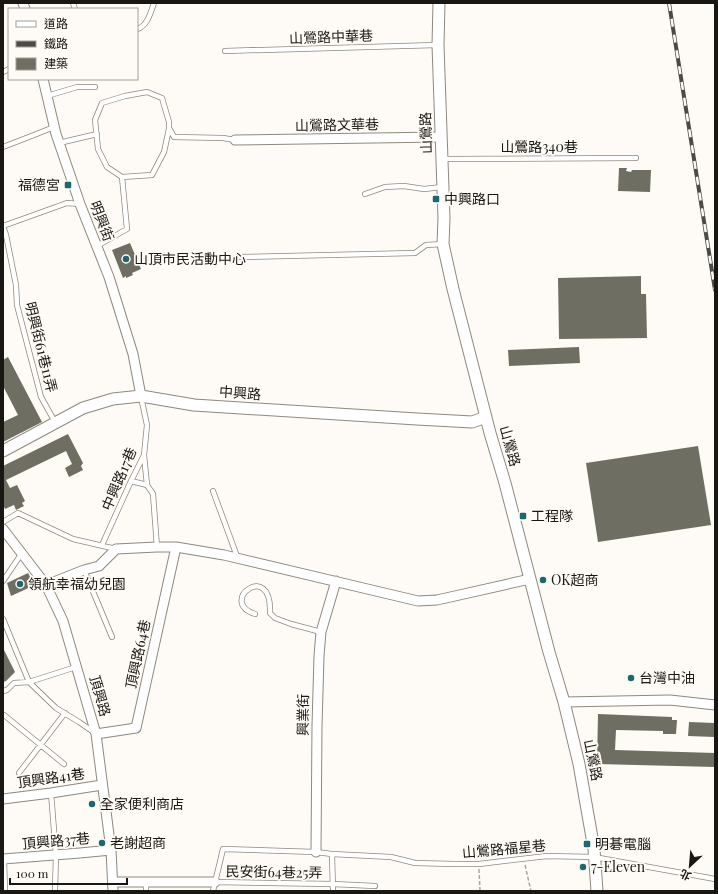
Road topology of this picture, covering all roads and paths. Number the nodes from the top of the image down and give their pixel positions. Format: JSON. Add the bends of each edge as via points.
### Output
{"nodes":[{"id":1,"x":154,"y":3,"type":"edge"},
{"id":2,"x":439,"y":3,"type":"edge"},
{"id":3,"x":138,"y":29,"type":"edge"},
{"id":4,"x":438,"y":45,"type":"junction"},
{"id":5,"x":225,"y":51,"type":"dead end"},
{"id":6,"x":43,"y":80,"type":"edge"},
{"id":7,"x":95,"y":87,"type":"dead end"},
{"id":8,"x":47,"y":96,"type":"junction"},
{"id":9,"x":54,"y":127,"type":"junction"},
{"id":10,"x":169,"y":128,"type":"junction"},
{"id":11,"x":96,"y":134,"type":"junction"},
{"id":12,"x":440,"y":138,"type":"junction"},
{"id":13,"x":235,"y":140,"type":"joint"},
{"id":14,"x":59,"y":143,"type":"junction"},
{"id":15,"x":3,"y":147,"type":"edge"},
{"id":16,"x":636,"y":158,"type":"dead end"},
{"id":17,"x":441,"y":159,"type":"junction"},
{"id":18,"x":122,"y":177,"type":"junction"},
{"id":19,"x":442,"y":187,"type":"junction"},
{"id":20,"x":365,"y":194,"type":"dead end"},
{"id":21,"x":80,"y":204,"type":"junction"},
{"id":22,"x":4,"y":226,"type":"edge"},
{"id":23,"x":444,"y":244,"type":"junction"},
{"id":24,"x":96,"y":247,"type":"junction"},
{"id":25,"x":240,"y":257,"type":"dead end"},
{"id":26,"x":141,"y":396,"type":"junction"},
{"id":27,"x":486,"y":417,"type":"junction"},
{"id":28,"x":56,"y":423,"type":"junction"},
{"id":29,"x":3,"y":451,"type":"edge"},
{"id":30,"x":144,"y":456,"type":"junction"},
{"id":31,"x":131,"y":481,"type":"junction"},
{"id":32,"x":147,"y":485,"type":"junction"},
{"id":33,"x":213,"y":491,"type":"dead end"},
{"id":34,"x":3,"y":522,"type":"edge"},
{"id":35,"x":3,"y":529,"type":"edge"},
{"id":36,"x":102,"y":545,"type":"junction"},
{"id":37,"x":157,"y":546,"type":"junction"},
{"id":38,"x":176,"y":547,"type":"junction"},
{"id":39,"x":116,"y":549,"type":"junction"},
{"id":40,"x":22,"y":553,"type":"junction"},
{"id":41,"x":238,"y":559,"type":"junction"},
{"id":42,"x":84,"y":570,"type":"junction"},
{"id":43,"x":530,"y":579,"type":"junction"},
{"id":44,"x":3,"y":581,"type":"edge"},
{"id":45,"x":336,"y":581,"type":"junction"},
{"id":46,"x":46,"y":585,"type":"junction"},
{"id":47,"x":255,"y":614,"type":"dead end"},
{"id":48,"x":3,"y":618,"type":"edge"},
{"id":49,"x":321,"y":632,"type":"junction"},
{"id":50,"x":112,"y":636,"type":"dead end"},
{"id":51,"x":76,"y":667,"type":"junction"},
{"id":52,"x":29,"y":682,"type":"junction"},
{"id":53,"x":3,"y":691,"type":"edge"},
{"id":54,"x":564,"y":702,"type":"junction"},
{"id":55,"x":715,"y":705,"type":"edge"},
{"id":56,"x":65,"y":713,"type":"junction"},
{"id":57,"x":4,"y":715,"type":"edge"},
{"id":58,"x":96,"y":734,"type":"junction"},
{"id":59,"x":41,"y":745,"type":"junction"},
{"id":60,"x":64,"y":764,"type":"dead end"},
{"id":61,"x":19,"y":773,"type":"dead end"},
{"id":62,"x":102,"y":785,"type":"junction"},
{"id":63,"x":51,"y":793,"type":"junction"},
{"id":64,"x":3,"y":799,"type":"edge"},
{"id":65,"x":110,"y":850,"type":"junction"},
{"id":66,"x":316,"y":852,"type":"junction"},
{"id":67,"x":332,"y":854,"type":"junction"},
{"id":68,"x":56,"y":855,"type":"junction"},
{"id":69,"x":594,"y":857,"type":"junction"},
{"id":70,"x":4,"y":859,"type":"edge"},
{"id":71,"x":524,"y":859,"type":"junction"},
{"id":72,"x":479,"y":864,"type":"junction"},
{"id":73,"x":715,"y":879,"type":"edge"},
{"id":74,"x":333,"y":884,"type":"junction"},
{"id":75,"x":376,"y":886,"type":"dead end"},
{"id":76,"x":113,"y":887,"type":"edge"},
{"id":77,"x":146,"y":887,"type":"edge"},
{"id":78,"x":214,"y":887,"type":"edge"},
{"id":79,"x":5,"y":891,"type":"edge"},
{"id":80,"x":55,"y":891,"type":"edge"},
{"id":81,"x":333,"y":891,"type":"edge"},
{"id":82,"x":480,"y":891,"type":"edge"},
{"id":83,"x":531,"y":891,"type":"edge"},
{"id":84,"x":597,"y":891,"type":"edge"}],
"edges":[{"from":1,"to":3,"type":"lane","via":[[150,15]]},
{"from":2,"to":4,"type":"street","name":"山鶯路"},
{"from":4,"to":5,"type":"lane","name":"山鶯路中華巷"},
{"from":4,"to":12,"type":"street","name":"山鶯路"},
{"from":6,"to":8,"type":"street","name":"明興街"},
{"from":7,"to":8,"type":"lane","via":[[77,87]]},
{"from":8,"to":9,"type":"street","name":"明興街"},
{"from":9,"to":14,"type":"street","name":"明興街"},
{"from":9,"to":15,"type":"lane"},
{"from":10,"to":11,"type":"lane","via":[[162,98],[148,92],[102,103],[96,120]]},
{"from":10,"to":13,"type":"lane","via":[[174,137]]},
{"from":10,"to":18,"type":"lane","via":[[164,152],[152,175]]},
{"from":11,"to":14,"type":"lane"},
{"from":11,"to":18,"type":"lane","via":[[98,149],[107,167]]},
{"from":12,"to":13,"type":"street","name":"山鶯路文華巷"},
{"from":12,"to":17,"type":"street","name":"山鶯路"},
{"from":14,"to":21,"type":"street","name":"明興街"},
{"from":16,"to":17,"type":"lane","name":"山鶯路340巷"},
{"from":17,"to":19,"type":"street","name":"山鶯路"},
{"from":18,"to":24,"type":"lane","via":[[127,229]]},
{"from":19,"to":20,"type":"lane","via":[[385,187]]},
{"from":19,"to":23,"type":"street","name":"山鶯路"},
{"from":21,"to":22,"type":"lane","via":[[67,203]]},
{"from":21,"to":24,"type":"street","name":"明興街"},
{"from":22,"to":28,"type":"lane","name":"明興街61巷11弄","via":[[16,285],[17,305],[41,397]]},
{"from":23,"to":25,"type":"lane","via":[[426,245],[415,253]]},
{"from":23,"to":27,"type":"street","name":"山鶯路","via":[[452,289]]},
{"from":24,"to":26,"type":"street","name":"明興街","via":[[109,277],[132,354]]},
{"from":26,"to":27,"type":"street","name":"中興路","via":[[194,405],[417,419],[472,422]]},
{"from":26,"to":28,"type":"street","name":"中興路","via":[[105,401],[83,408]]},
{"from":26,"to":30,"type":"lane","name":"中興路17巷","via":[[147,425]]},
{"from":27,"to":43,"type":"street","name":"山鶯路"},
{"from":28,"to":29,"type":"street","name":"中興路"},
{"from":30,"to":31,"type":"lane","name":"中興路17巷"},
{"from":30,"to":32,"type":"lane"},
{"from":31,"to":32,"type":"lane"},
{"from":31,"to":36,"type":"lane","name":"中興路17巷"},
{"from":32,"to":37,"type":"lane","via":[[153,494]]},
{"from":33,"to":41,"type":"lane"},
{"from":34,"to":36,"type":"lane","via":[[18,514],[73,539]]},
{"from":35,"to":40,"type":"street","name":"頂興路"},
{"from":36,"to":39,"type":"lane"},
{"from":37,"to":38,"type":"street"},
{"from":37,"to":39,"type":"street"},
{"from":38,"to":41,"type":"street"},
{"from":38,"to":58,"type":"street","name":"頂興路64巷","via":[[136,728]]},
{"from":39,"to":42,"type":"street","via":[[99,566]]},
{"from":40,"to":44,"type":"lane"},
{"from":40,"to":46,"type":"street","name":"頂興路"},
{"from":41,"to":45,"type":"street"},
{"from":42,"to":46,"type":"street"},
{"from":42,"to":50,"type":"lane"},
{"from":43,"to":45,"type":"street","via":[[437,600],[418,601]]},
{"from":43,"to":54,"type":"street","name":"山鶯路"},
{"from":45,"to":49,"type":"street","name":"興業街"},
{"from":46,"to":51,"type":"street","name":"頂興路","via":[[63,621]]},
{"from":47,"to":49,"type":"lane","via":[[242,605],[241,600],[248,589],[255,586],[268,593],[271,602],[270,612],[275,618]]},
{"from":48,"to":52,"type":"lane"},
{"from":49,"to":66,"type":"street","name":"興業街"},
{"from":51,"to":52,"type":"lane"},
{"from":51,"to":58,"type":"street","name":"頂興路"},
{"from":52,"to":53,"type":"lane","via":[[14,683]]},
{"from":52,"to":56,"type":"lane","via":[[56,708]]},
{"from":54,"to":55,"type":"street","via":[[670,700]]},
{"from":54,"to":69,"type":"street","name":"山鶯路","via":[[580,764]]},
{"from":56,"to":58,"type":"lane"},
{"from":56,"to":59,"type":"lane"},
{"from":57,"to":59,"type":"lane"},
{"from":58,"to":62,"type":"street","name":"頂興路"},
{"from":59,"to":60,"type":"lane"},
{"from":59,"to":61,"type":"lane"},
{"from":62,"to":63,"type":"street","name":"頂興路41巷"},
{"from":62,"to":65,"type":"street","name":"頂興路"},
{"from":63,"to":64,"type":"street","name":"頂興路41巷"},
{"from":63,"to":68,"type":"lane"},
{"from":65,"to":68,"type":"street","name":"頂興路37巷"},
{"from":65,"to":76,"type":"street","name":"頂興路"},
{"from":66,"to":67,"type":"lane","name":"山鶯路福星巷"},
{"from":66,"to":78,"type":"lane","name":"山鶯路福星巷","via":[[223,849]]},
{"from":67,"to":72,"type":"lane","name":"山鶯路福星巷","via":[[391,857],[415,863]]},
{"from":67,"to":74,"type":"lane"},
{"from":68,"to":70,"type":"street","name":"頂興路37巷"},
{"from":68,"to":80,"type":"lane"},
{"from":69,"to":71,"type":"lane","name":"山鶯路福星巷","via":[[547,856]]},
{"from":69,"to":73,"type":"lane","name":"山鶯路福星巷"},
{"from":69,"to":84,"type":"street","name":"山鶯路"},
{"from":70,"to":79,"type":"lane"},
{"from":71,"to":72,"type":"lane","name":"山鶯路福星巷"},
{"from":71,"to":83,"type":"path"},
{"from":72,"to":82,"type":"path"},
{"from":74,"to":75,"type":"lane","name":"民安街64巷25弄"},
{"from":74,"to":78,"type":"lane","name":"民安街64巷25弄"},
{"from":74,"to":81,"type":"lane"},
{"from":76,"to":77,"type":"street"},
{"from":77,"to":78,"type":"street"}]}
